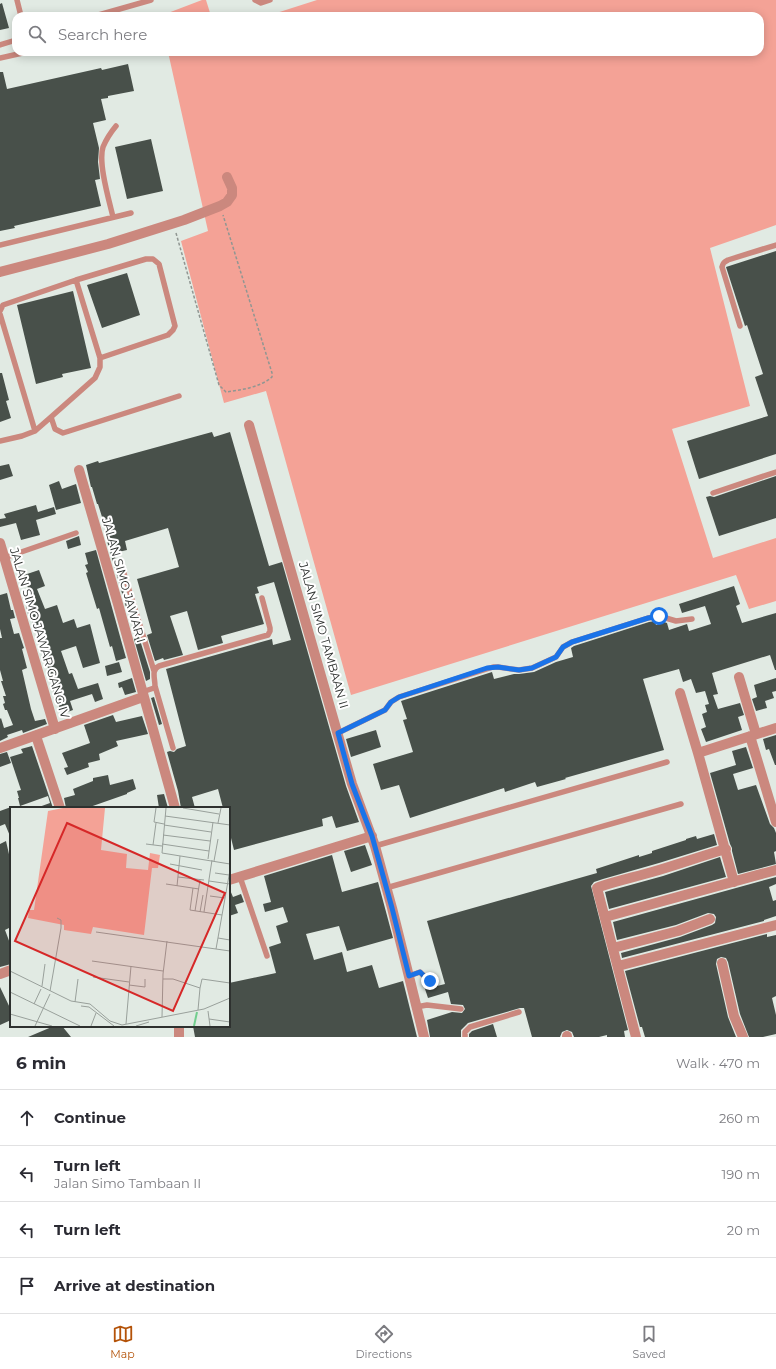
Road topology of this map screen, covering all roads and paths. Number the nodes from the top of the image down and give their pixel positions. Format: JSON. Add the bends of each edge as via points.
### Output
{"nodes":[{"id":1,"x":17,"y":0,"type":"edge"},
{"id":2,"x":151,"y":0,"type":"edge"},
{"id":3,"x":255,"y":0,"type":"edge"},
{"id":4,"x":270,"y":0,"type":"edge"},
{"id":5,"x":20,"y":12,"type":"edge"},
{"id":6,"x":109,"y":12,"type":"edge"},
{"id":7,"x":12,"y":41,"type":"edge"},
{"id":8,"x":0,"y":45,"type":"edge"},
{"id":9,"x":12,"y":55,"type":"edge"},
{"id":10,"x":0,"y":58,"type":"edge"},
{"id":11,"x":116,"y":126,"type":"dead end"},
{"id":12,"x":227,"y":177,"type":"dead end"},
{"id":13,"x":220,"y":206,"type":"junction"},
{"id":14,"x":131,"y":213,"type":"dead end"},
{"id":15,"x":113,"y":217,"type":"junction"},
{"id":16,"x":174,"y":223,"type":"junction"},
{"id":17,"x":0,"y":245,"type":"edge"},
{"id":18,"x":776,"y":245,"type":"edge"},
{"id":19,"x":0,"y":272,"type":"edge"},
{"id":20,"x":76,"y":280,"type":"junction"},
{"id":21,"x":0,"y":311,"type":"edge"},
{"id":22,"x":0,"y":314,"type":"edge"},
{"id":23,"x":740,"y":326,"type":"dead end"},
{"id":24,"x":100,"y":358,"type":"junction"},
{"id":25,"x":179,"y":396,"type":"dead end"},
{"id":26,"x":51,"y":417,"type":"junction"},
{"id":27,"x":248,"y":425,"type":"dead end"},
{"id":28,"x":35,"y":430,"type":"junction"},
{"id":29,"x":0,"y":441,"type":"edge"},
{"id":30,"x":79,"y":470,"type":"dead end"},
{"id":31,"x":776,"y":472,"type":"edge"},
{"id":32,"x":713,"y":492,"type":"dead end"},
{"id":33,"x":76,"y":533,"type":"dead end"},
{"id":34,"x":0,"y":543,"type":"edge"},
{"id":35,"x":4,"y":558,"type":"junction"},
{"id":36,"x":122,"y":567,"type":"dead end"},
{"id":37,"x":262,"y":598,"type":"dead end"},
{"id":38,"x":692,"y":619,"type":"dead end"},
{"id":39,"x":154,"y":672,"type":"junction"},
{"id":40,"x":739,"y":677,"type":"dead end"},
{"id":41,"x":155,"y":686,"type":"junction"},
{"id":42,"x":680,"y":693,"type":"dead end"},
{"id":43,"x":142,"y":694,"type":"junction"},
{"id":44,"x":776,"y":728,"type":"edge"},
{"id":45,"x":55,"y":729,"type":"junction"},
{"id":46,"x":338,"y":733,"type":"junction"},
{"id":47,"x":753,"y":735,"type":"junction"},
{"id":48,"x":36,"y":736,"type":"junction"},
{"id":49,"x":0,"y":748,"type":"edge"},
{"id":50,"x":173,"y":748,"type":"dead end"},
{"id":51,"x":698,"y":753,"type":"junction"},
{"id":52,"x":667,"y":762,"type":"dead end"},
{"id":53,"x":681,"y":804,"type":"dead end"},
{"id":54,"x":60,"y":807,"type":"edge"},
{"id":55,"x":175,"y":807,"type":"edge"},
{"id":56,"x":776,"y":822,"type":"edge"},
{"id":57,"x":373,"y":841,"type":"junction"},
{"id":58,"x":726,"y":849,"type":"junction"},
{"id":59,"x":776,"y":870,"type":"edge"},
{"id":60,"x":240,"y":877,"type":"junction"},
{"id":61,"x":230,"y":880,"type":"edge"},
{"id":62,"x":734,"y":882,"type":"junction"},
{"id":63,"x":386,"y":888,"type":"junction"},
{"id":64,"x":605,"y":917,"type":"junction"},
{"id":65,"x":710,"y":919,"type":"dead end"},
{"id":66,"x":776,"y":925,"type":"edge"},
{"id":67,"x":613,"y":948,"type":"junction"},
{"id":68,"x":267,"y":956,"type":"dead end"},
{"id":69,"x":722,"y":963,"type":"dead end"},
{"id":70,"x":618,"y":966,"type":"junction"},
{"id":71,"x":10,"y":970,"type":"edge"},
{"id":72,"x":0,"y":974,"type":"edge"},
{"id":73,"x":409,"y":976,"type":"junction"},
{"id":74,"x":436,"y":980,"type":"dead end"},
{"id":75,"x":461,"y":1009,"type":"dead end"},
{"id":76,"x":417,"y":1010,"type":"junction"},
{"id":77,"x":519,"y":1012,"type":"dead end"},
{"id":78,"x":424,"y":1037,"type":"edge"},
{"id":79,"x":465,"y":1037,"type":"edge"},
{"id":80,"x":636,"y":1037,"type":"edge"},
{"id":81,"x":743,"y":1037,"type":"edge"}],
"edges":[{"from":1,"to":5,"type":"lane"},
{"from":2,"to":6,"type":"lane"},
{"from":3,"to":4,"type":"lane","via":[[261,3]]},
{"from":7,"to":8,"type":"lane"},
{"from":9,"to":10,"type":"lane"},
{"from":11,"to":15,"type":"lane","via":[[102,153]]},
{"from":12,"to":13,"type":"street","via":[[232,195]]},
{"from":13,"to":16,"type":"street"},
{"from":13,"to":16,"type":"path","via":[[272,373],[272,377],[267,381],[226,392],[219,384]]},
{"from":14,"to":15,"type":"lane"},
{"from":15,"to":17,"type":"lane"},
{"from":16,"to":19,"type":"street","via":[[108,244]]},
{"from":18,"to":23,"type":"lane","via":[[728,260],[723,264]]},
{"from":20,"to":21,"type":"lane","via":[[3,305]]},
{"from":20,"to":24,"type":"lane"},
{"from":20,"to":24,"type":"lane","via":[[146,259],[159,264],[175,326],[173,330],[168,335]]},
{"from":22,"to":28,"type":"lane"},
{"from":24,"to":26,"type":"lane","via":[[100,367],[95,378]]},
{"from":25,"to":26,"type":"lane","via":[[63,433],[55,429]]},
{"from":26,"to":28,"type":"lane"},
{"from":27,"to":46,"type":"street","name":"JALAN SIMO TAMBAAN II"},
{"from":28,"to":29,"type":"lane"},
{"from":30,"to":43,"type":"street","name":"JALAN SIMO JAWAR I"},
{"from":31,"to":32,"type":"lane"},
{"from":33,"to":35,"type":"lane"},
{"from":34,"to":35,"type":"street","name":"JALAN SIMO JAWAR GANG IV"},
{"from":35,"to":45,"type":"street","name":"JALAN SIMO JAWAR GANG IV"},
{"from":36,"to":39,"type":"lane"},
{"from":37,"to":39,"type":"lane","via":[[270,628],[268,635],[159,666]]},
{"from":38,"to":46,"type":"lane","via":[[676,622],[659,616],[648,618],[572,642],[563,647],[556,657],[532,668],[519,670],[493,667],[436,685],[399,697],[385,710]]},
{"from":39,"to":41,"type":"lane"},
{"from":40,"to":47,"type":"street"},
{"from":41,"to":43,"type":"lane"},
{"from":41,"to":50,"type":"lane"},
{"from":42,"to":51,"type":"street"},
{"from":43,"to":45,"type":"street"},
{"from":43,"to":55,"type":"street","name":"JALAN SIMO JAWAR I"},
{"from":44,"to":47,"type":"street"},
{"from":45,"to":48,"type":"street"},
{"from":46,"to":57,"type":"street","name":"JALAN SIMO TAMBAAN II","via":[[352,784]]},
{"from":47,"to":51,"type":"street"},
{"from":47,"to":56,"type":"street"},
{"from":48,"to":49,"type":"street"},
{"from":48,"to":54,"type":"street"},
{"from":51,"to":58,"type":"street"},
{"from":52,"to":57,"type":"lane"},
{"from":53,"to":63,"type":"lane"},
{"from":57,"to":60,"type":"street"},
{"from":57,"to":63,"type":"street","name":"JALAN SIMO TAMBAAN II"},
{"from":58,"to":62,"type":"street"},
{"from":58,"to":64,"type":"street","via":[[599,886],[597,890]]},
{"from":59,"to":62,"type":"street"},
{"from":60,"to":61,"type":"street"},
{"from":60,"to":68,"type":"lane"},
{"from":62,"to":64,"type":"street"},
{"from":63,"to":73,"type":"street","name":"JALAN SIMO TAMBAAN II"},
{"from":64,"to":67,"type":"street"},
{"from":65,"to":67,"type":"street","via":[[678,931]]},
{"from":66,"to":70,"type":"street"},
{"from":67,"to":70,"type":"street"},
{"from":69,"to":81,"type":"street","via":[[734,1016]]},
{"from":70,"to":80,"type":"street"},
{"from":71,"to":72,"type":"street"},
{"from":73,"to":74,"type":"lane","via":[[420,972],[429,981]]},
{"from":73,"to":76,"type":"street","name":"JALAN SIMO TAMBAAN II"},
{"from":75,"to":76,"type":"lane","via":[[427,1006]]},
{"from":76,"to":78,"type":"street","name":"JALAN SIMO TAMBAAN II"},
{"from":77,"to":79,"type":"lane","via":[[470,1027],[464,1032]]}]}
